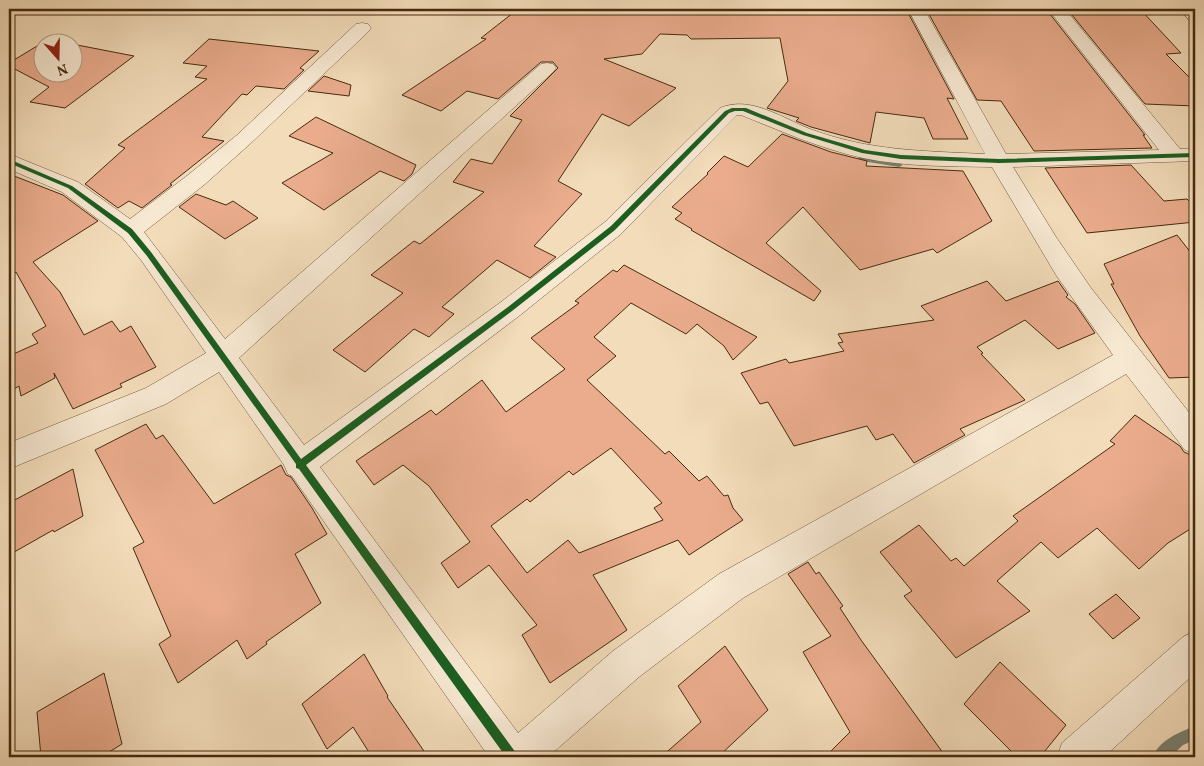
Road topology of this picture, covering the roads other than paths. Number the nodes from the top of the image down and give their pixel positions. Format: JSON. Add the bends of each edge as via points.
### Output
{"nodes":[{"id":1,"x":916,"y":9,"type":"edge"},
{"id":2,"x":1056,"y":9,"type":"edge"},
{"id":3,"x":1188,"y":9,"type":"edge"},
{"id":4,"x":1195,"y":16,"type":"edge"},
{"id":5,"x":362,"y":28,"type":"dead end"},
{"id":6,"x":547,"y":68,"type":"dead end"},
{"id":7,"x":1195,"y":155,"type":"edge"},
{"id":8,"x":1175,"y":156,"type":"junction"},
{"id":9,"x":9,"y":161,"type":"edge"},
{"id":10,"x":999,"y":161,"type":"junction"},
{"id":11,"x":130,"y":231,"type":"junction"},
{"id":12,"x":222,"y":357,"type":"junction"},
{"id":13,"x":1129,"y":359,"type":"junction"},
{"id":14,"x":1195,"y":441,"type":"edge"},
{"id":15,"x":9,"y":456,"type":"edge"},
{"id":16,"x":300,"y":465,"type":"junction"},
{"id":17,"x":1195,"y":649,"type":"edge"},
{"id":18,"x":512,"y":757,"type":"edge"},
{"id":19,"x":520,"y":757,"type":"edge"},
{"id":20,"x":1076,"y":757,"type":"edge"}],
"edges":[{"from":1,"to":10,"type":"street"},
{"from":2,"to":8,"type":"street"},
{"from":3,"to":4,"type":"street"},
{"from":5,"to":11,"type":"street","via":[[244,139]]},
{"from":6,"to":12,"type":"street"},
{"from":7,"to":8,"type":"street"},
{"from":8,"to":10,"type":"street"},
{"from":9,"to":11,"type":"street","via":[[70,187]]},
{"from":10,"to":13,"type":"street","via":[[1048,244]]},
{"from":10,"to":16,"type":"street","via":[[901,157],[864,152],[805,134],[744,109],[727,112],[613,228],[510,310]]},
{"from":11,"to":12,"type":"street","via":[[184,299]]},
{"from":12,"to":15,"type":"street","via":[[156,396]]},
{"from":12,"to":16,"type":"street"},
{"from":13,"to":14,"type":"street"},
{"from":13,"to":19,"type":"street","via":[[731,586],[626,664]]},
{"from":16,"to":18,"type":"street"},
{"from":17,"to":20,"type":"street"}]}
